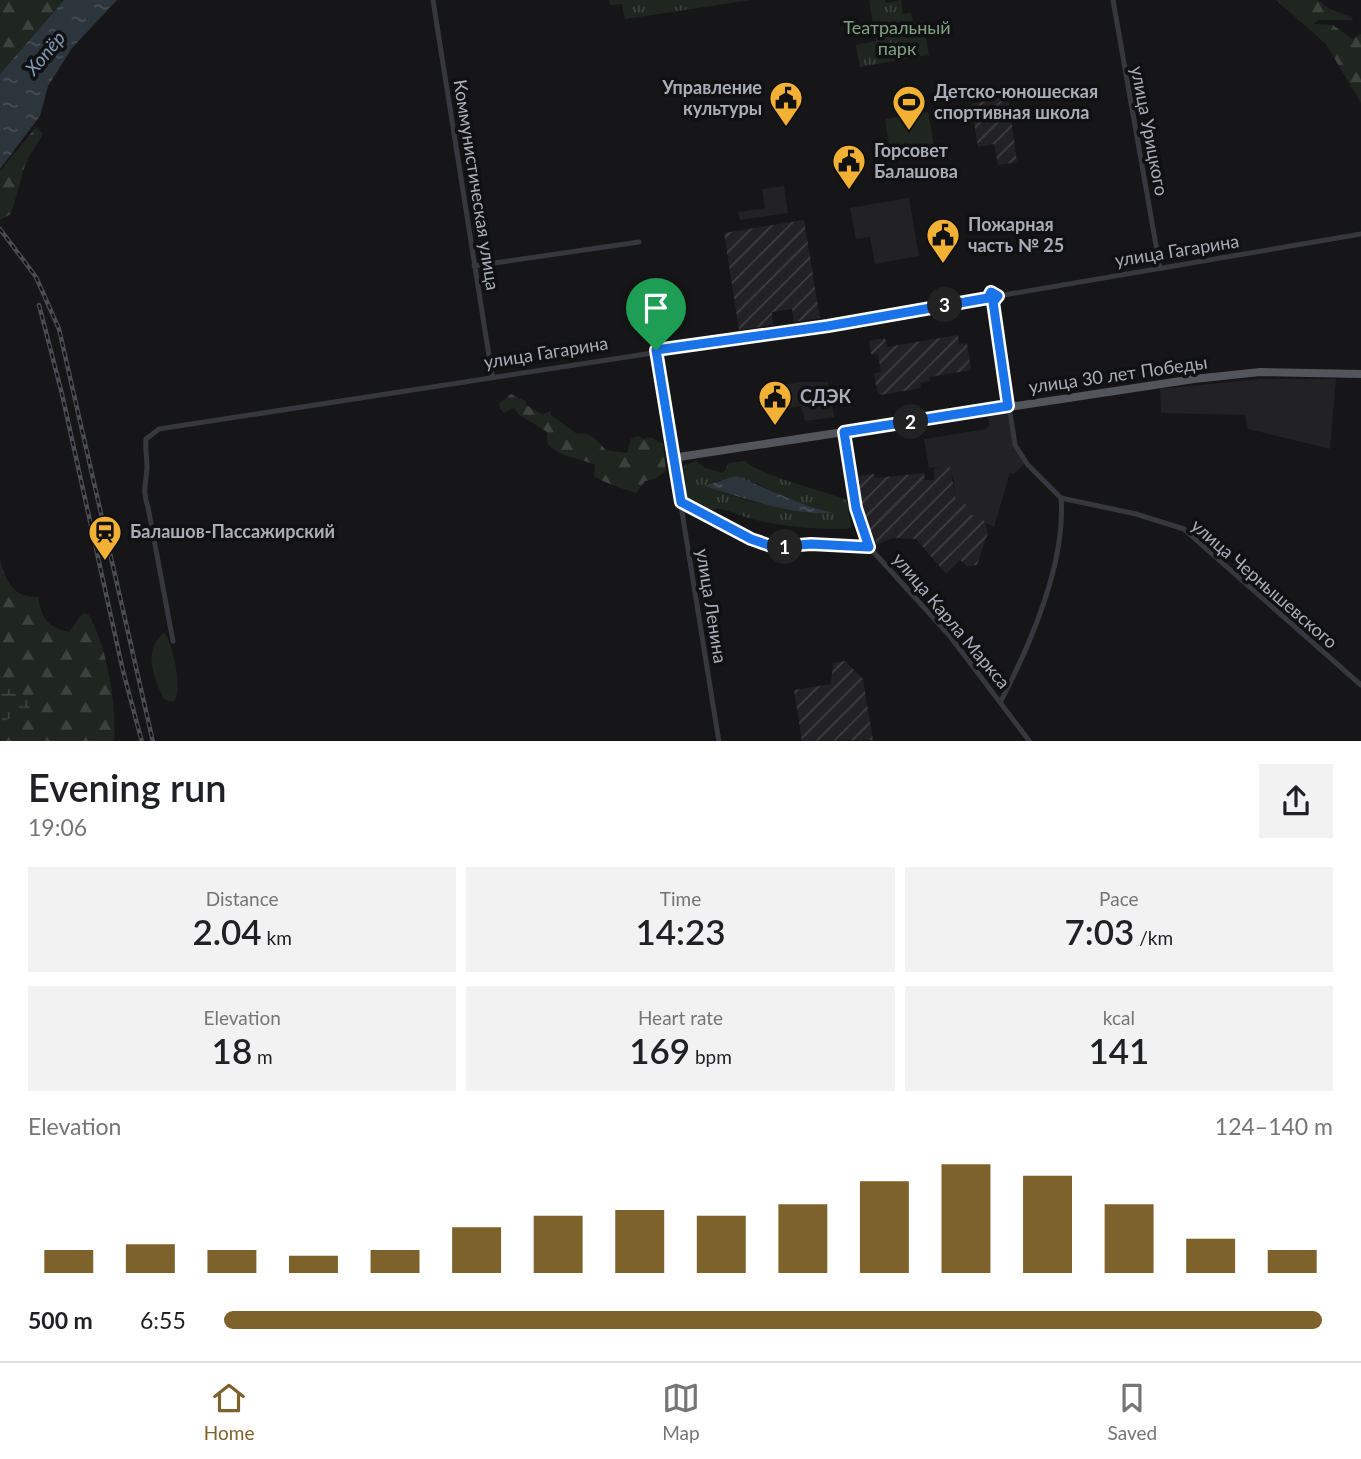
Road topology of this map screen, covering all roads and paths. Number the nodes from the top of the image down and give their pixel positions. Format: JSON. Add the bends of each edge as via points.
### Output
{"nodes":[{"id":1,"x":433,"y":0,"type":"edge"},
{"id":2,"x":1113,"y":0,"type":"edge"},
{"id":3,"x":1361,"y":234,"type":"edge"},
{"id":4,"x":639,"y":242,"type":"dead end"},
{"id":5,"x":474,"y":266,"type":"junction"},
{"id":6,"x":1160,"y":268,"type":"junction"},
{"id":7,"x":990,"y":300,"type":"junction"},
{"id":8,"x":656,"y":350,"type":"junction"},
{"id":9,"x":1361,"y":374,"type":"edge"},
{"id":10,"x":492,"y":375,"type":"junction"},
{"id":11,"x":1008,"y":406,"type":"junction"},
{"id":12,"x":844,"y":432,"type":"junction"},
{"id":13,"x":672,"y":458,"type":"junction"},
{"id":14,"x":1061,"y":498,"type":"junction"},
{"id":15,"x":681,"y":502,"type":"junction"},
{"id":16,"x":869,"y":547,"type":"junction"},
{"id":17,"x":173,"y":641,"type":"dead end"},
{"id":18,"x":1361,"y":685,"type":"edge"},
{"id":19,"x":1001,"y":701,"type":"junction"},
{"id":20,"x":719,"y":741,"type":"edge"},
{"id":21,"x":1030,"y":741,"type":"edge"}],
"edges":[{"from":1,"to":5,"type":"street","name":"Коммунистическая улица"},
{"from":2,"to":6,"type":"street","name":"улица Урицкого"},
{"from":3,"to":6,"type":"street","name":"улица Гагарина"},
{"from":4,"to":5,"type":"street"},
{"from":5,"to":10,"type":"street","name":"Коммунистическая улица"},
{"from":6,"to":7,"type":"street","name":"улица Гагарина"},
{"from":7,"to":8,"type":"street","name":"улица Гагарина"},
{"from":7,"to":11,"type":"street"},
{"from":8,"to":10,"type":"street","name":"улица Гагарина"},
{"from":8,"to":13,"type":"street","name":"улица Ленина"},
{"from":9,"to":11,"type":"main road","name":"улица 30 лет Победы","via":[[1260,372]]},
{"from":10,"to":17,"type":"street","name":"улица Гагарина","via":[[199,421],[151,433],[146,439],[143,495]]},
{"from":11,"to":12,"type":"main road","name":"улица 30 лет Победы"},
{"from":11,"to":14,"type":"street","via":[[1015,445]]},
{"from":12,"to":13,"type":"main road","name":"улица 30 лет Победы"},
{"from":12,"to":16,"type":"street","name":"улица Карла Маркса","via":[[856,508]]},
{"from":13,"to":15,"type":"street","name":"улица Ленина"},
{"from":14,"to":18,"type":"street","name":"улица Чернышевского","via":[[1136,513],[1184,529]]},
{"from":14,"to":19,"type":"street","via":[[1056,556],[1024,655]]},
{"from":15,"to":16,"type":"street","via":[[774,547]]},
{"from":15,"to":20,"type":"street","name":"улица Ленина"},
{"from":16,"to":19,"type":"street","name":"улица Карла Маркса"},
{"from":19,"to":21,"type":"street","name":"улица Карла Маркса"}]}
